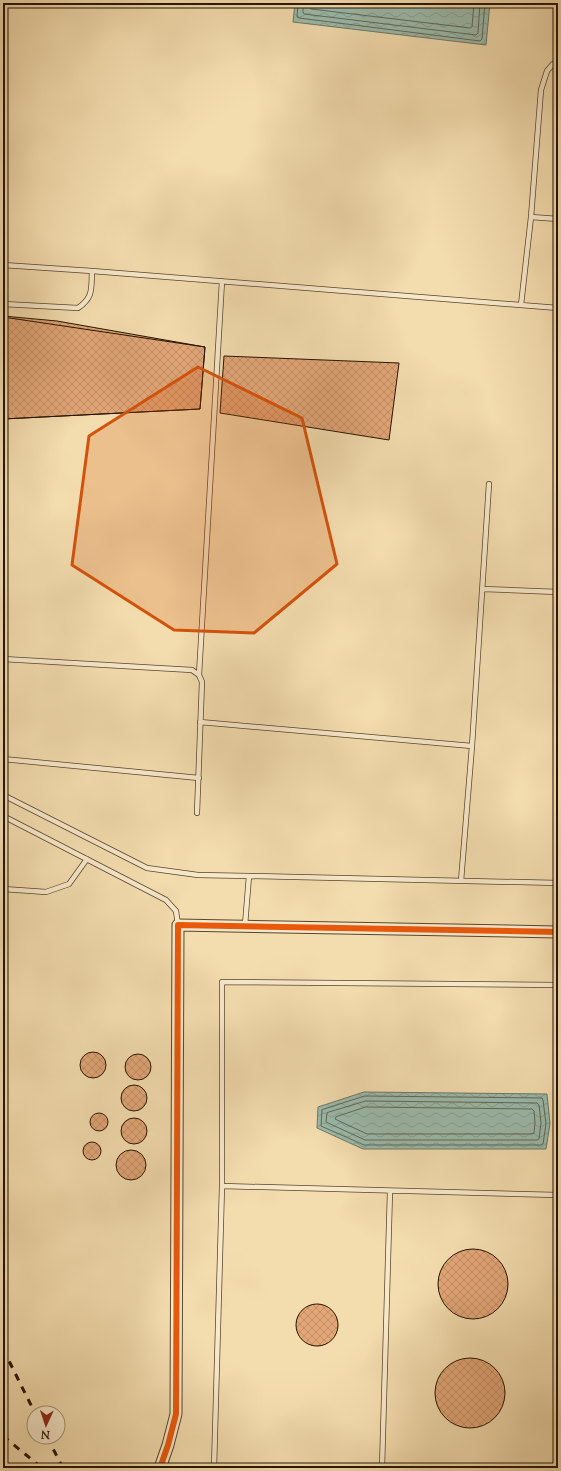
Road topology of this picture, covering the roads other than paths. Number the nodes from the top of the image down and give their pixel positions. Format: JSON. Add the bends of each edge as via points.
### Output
{"nodes":[{"id":1,"x":5,"y":3,"type":"edge"},
{"id":2,"x":3,"y":28,"type":"edge"},
{"id":3,"x":558,"y":64,"type":"edge"},
{"id":4,"x":531,"y":217,"type":"junction"},
{"id":5,"x":558,"y":219,"type":"edge"},
{"id":6,"x":3,"y":266,"type":"edge"},
{"id":7,"x":92,"y":271,"type":"junction"},
{"id":8,"x":222,"y":281,"type":"junction"},
{"id":9,"x":3,"y":304,"type":"edge"},
{"id":10,"x":521,"y":305,"type":"junction"},
{"id":11,"x":558,"y":308,"type":"edge"},
{"id":12,"x":490,"y":484,"type":"dead end"},
{"id":13,"x":483,"y":589,"type":"junction"},
{"id":14,"x":558,"y":592,"type":"edge"},
{"id":15,"x":3,"y":659,"type":"edge"},
{"id":16,"x":199,"y":675,"type":"junction"},
{"id":17,"x":200,"y":722,"type":"junction"},
{"id":18,"x":472,"y":746,"type":"junction"},
{"id":19,"x":3,"y":758,"type":"edge"},
{"id":20,"x":199,"y":778,"type":"junction"},
{"id":21,"x":3,"y":795,"type":"edge"},
{"id":22,"x":197,"y":813,"type":"dead end"},
{"id":23,"x":3,"y":816,"type":"edge"},
{"id":24,"x":87,"y":859,"type":"junction"},
{"id":25,"x":249,"y":876,"type":"junction"},
{"id":26,"x":461,"y":881,"type":"junction"},
{"id":27,"x":558,"y":883,"type":"edge"},
{"id":28,"x":3,"y":889,"type":"edge"},
{"id":29,"x":178,"y":925,"type":"junction"},
{"id":30,"x":245,"y":925,"type":"junction"},
{"id":31,"x":558,"y":932,"type":"edge"},
{"id":32,"x":558,"y":985,"type":"edge"},
{"id":33,"x":222,"y":1186,"type":"junction"},
{"id":34,"x":390,"y":1191,"type":"junction"},
{"id":35,"x":558,"y":1195,"type":"edge"},
{"id":36,"x":160,"y":1468,"type":"edge"},
{"id":37,"x":214,"y":1468,"type":"edge"},
{"id":38,"x":382,"y":1468,"type":"edge"}],
"edges":[{"from":1,"to":2,"type":"lane"},
{"from":3,"to":4,"type":"lane","via":[[553,64],[547,71],[541,90]]},
{"from":4,"to":5,"type":"lane"},
{"from":4,"to":10,"type":"lane"},
{"from":6,"to":7,"type":"lane"},
{"from":7,"to":8,"type":"lane"},
{"from":7,"to":9,"type":"lane","via":[[91,295],[85,304],[78,308]]},
{"from":8,"to":10,"type":"lane"},
{"from":8,"to":16,"type":"lane"},
{"from":10,"to":11,"type":"lane"},
{"from":12,"to":13,"type":"lane"},
{"from":13,"to":14,"type":"lane"},
{"from":13,"to":18,"type":"lane"},
{"from":15,"to":16,"type":"lane","via":[[192,670]]},
{"from":16,"to":17,"type":"lane","via":[[202,682]]},
{"from":17,"to":18,"type":"lane"},
{"from":17,"to":20,"type":"lane"},
{"from":18,"to":26,"type":"lane"},
{"from":19,"to":20,"type":"lane"},
{"from":20,"to":22,"type":"lane"},
{"from":21,"to":25,"type":"lane","via":[[147,868],[198,875]]},
{"from":23,"to":24,"type":"lane"},
{"from":24,"to":28,"type":"lane","via":[[69,884],[46,892]]},
{"from":24,"to":29,"type":"lane","via":[[166,900],[176,911]]},
{"from":25,"to":26,"type":"lane"},
{"from":25,"to":30,"type":"lane"},
{"from":26,"to":27,"type":"lane"},
{"from":29,"to":30,"type":"street"},
{"from":29,"to":36,"type":"street","via":[[176,1414]]},
{"from":30,"to":31,"type":"street"},
{"from":32,"to":33,"type":"lane","via":[[222,982]]},
{"from":33,"to":34,"type":"lane"},
{"from":33,"to":37,"type":"lane"},
{"from":34,"to":35,"type":"lane"},
{"from":34,"to":38,"type":"lane"}]}
